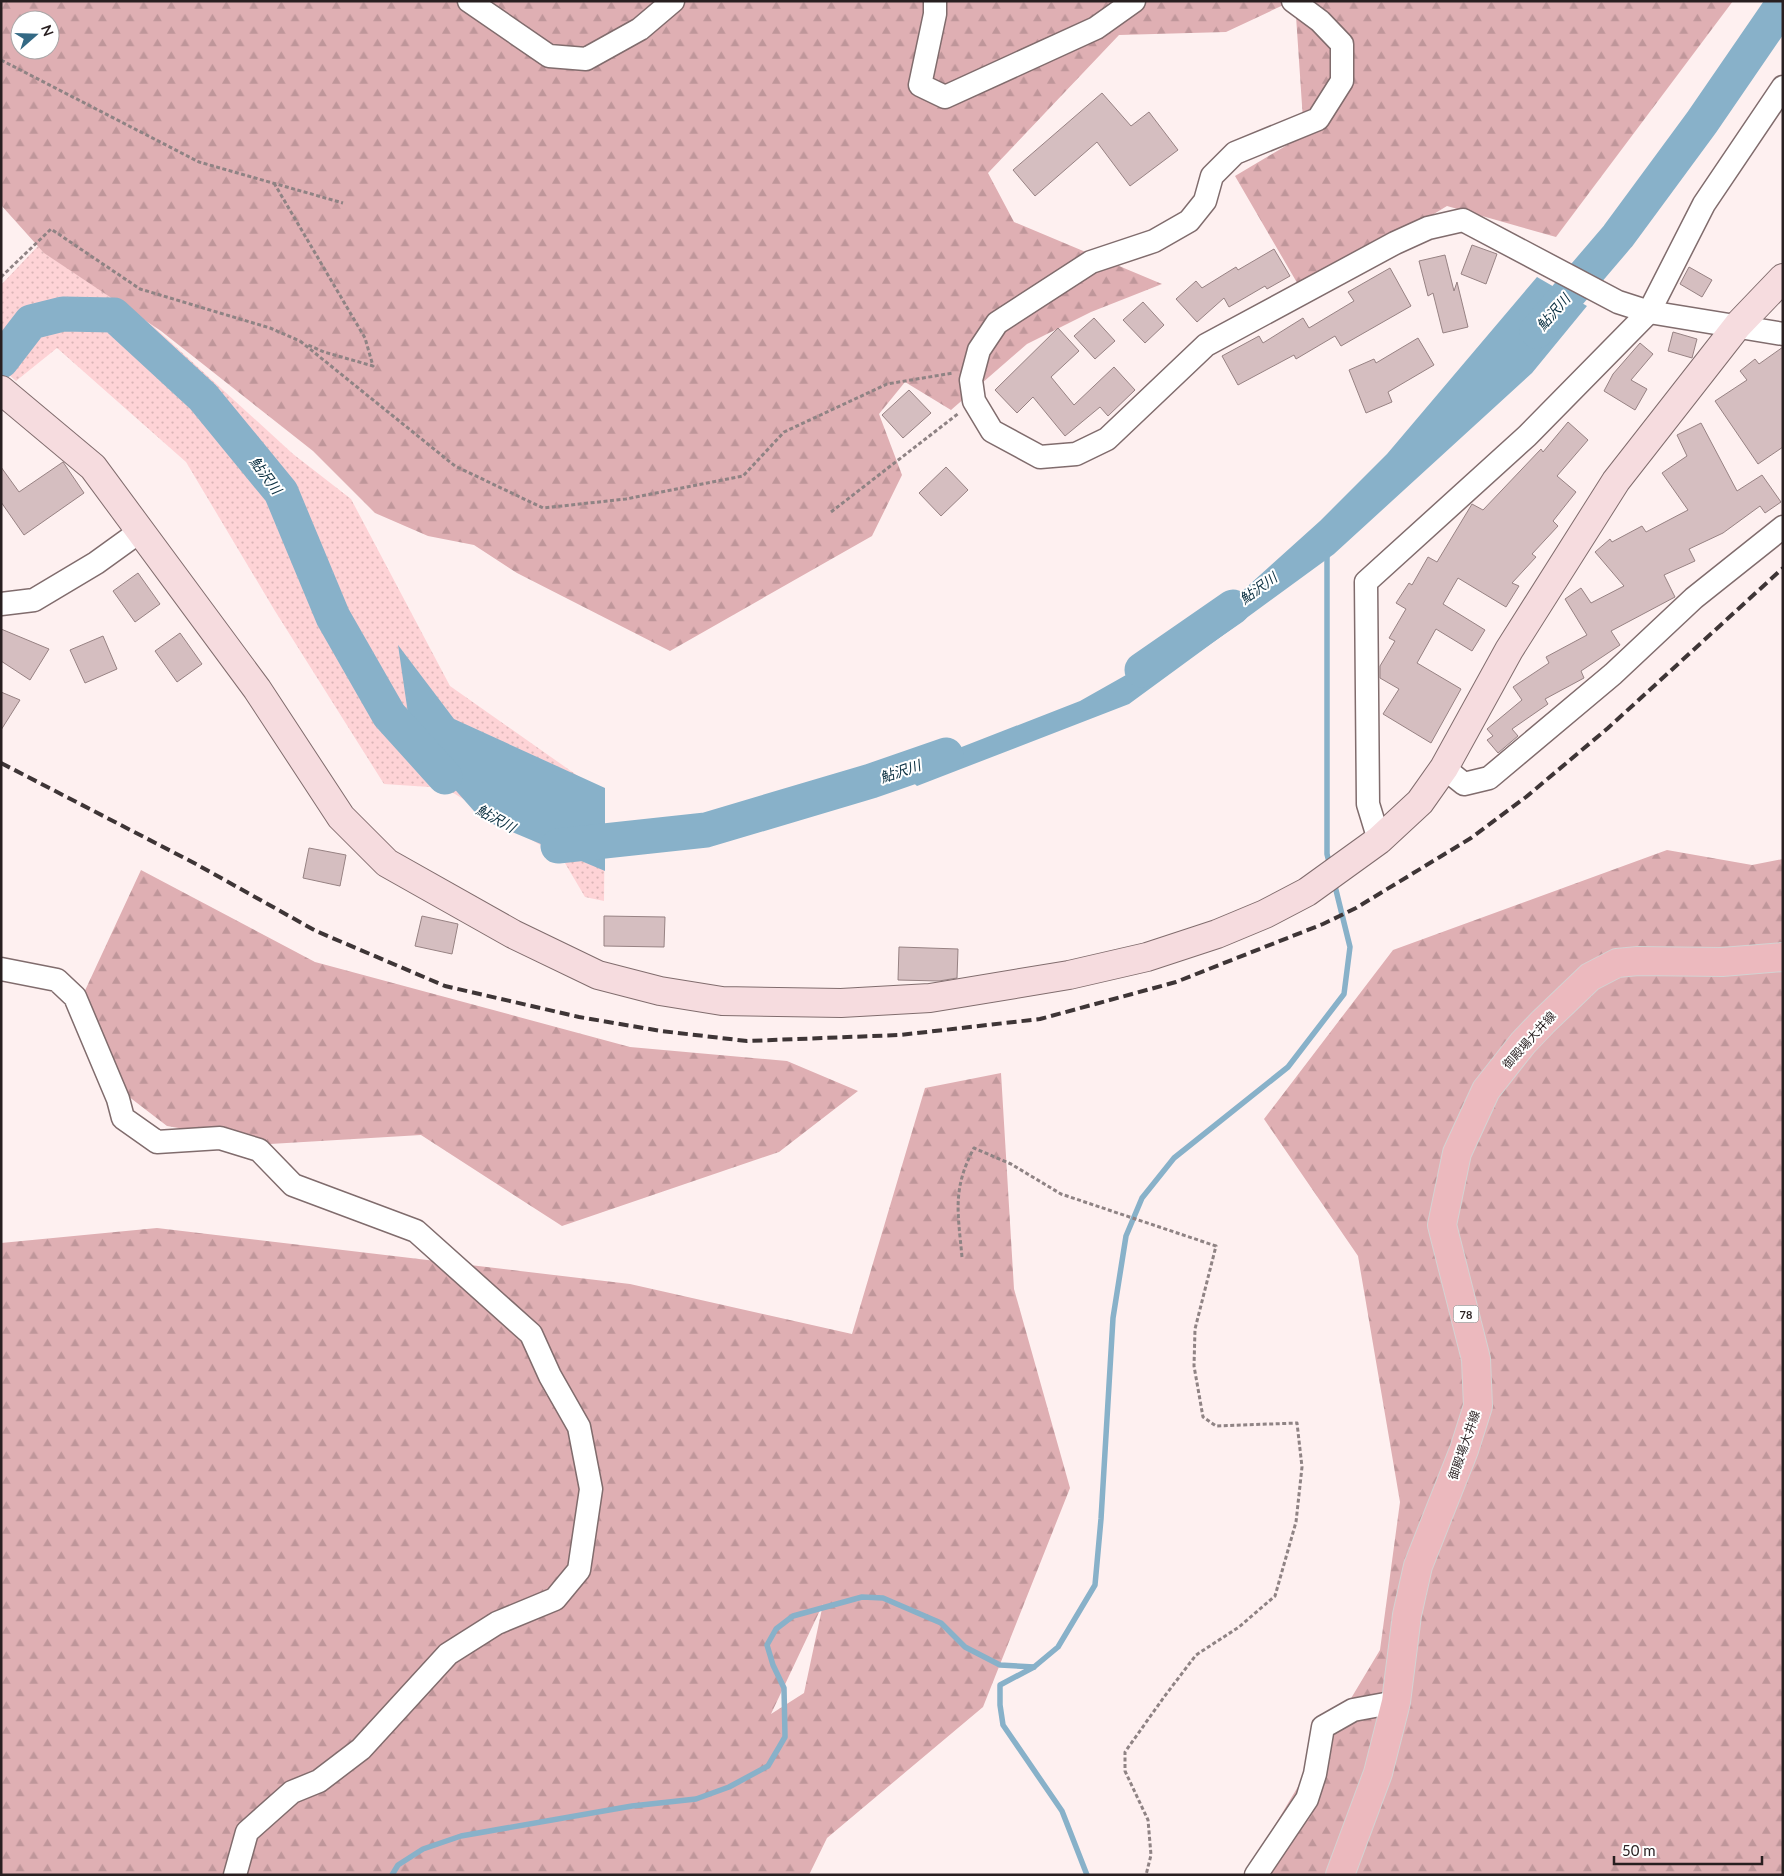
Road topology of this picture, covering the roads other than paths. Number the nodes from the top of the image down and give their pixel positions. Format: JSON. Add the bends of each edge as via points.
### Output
{"nodes":[{"id":1,"x":468,"y":1,"type":"edge"},
{"id":2,"x":673,"y":1,"type":"edge"},
{"id":3,"x":935,"y":1,"type":"edge"},
{"id":4,"x":1134,"y":1,"type":"edge"},
{"id":5,"x":1293,"y":1,"type":"edge"},
{"id":6,"x":1783,"y":87,"type":"edge"},
{"id":7,"x":1783,"y":278,"type":"edge"},
{"id":8,"x":1649,"y":312,"type":"junction"},
{"id":9,"x":1738,"y":325,"type":"junction"},
{"id":10,"x":1783,"y":334,"type":"edge"},
{"id":11,"x":4,"y":393,"type":"edge"},
{"id":12,"x":1783,"y":527,"type":"edge"},
{"id":13,"x":139,"y":532,"type":"junction"},
{"id":14,"x":1,"y":604,"type":"edge"},
{"id":15,"x":1444,"y":768,"type":"junction"},
{"id":16,"x":1379,"y":840,"type":"junction"},
{"id":17,"x":1783,"y":957,"type":"edge"},
{"id":18,"x":1,"y":969,"type":"edge"},
{"id":19,"x":1396,"y":1702,"type":"junction"},
{"id":20,"x":234,"y":1875,"type":"edge"},
{"id":21,"x":1256,"y":1875,"type":"edge"},
{"id":22,"x":1340,"y":1875,"type":"edge"}],
"edges":[{"from":1,"to":2,"type":"street","via":[[549,56],[586,59],[640,28]]},
{"from":3,"to":4,"type":"street","via":[[920,85],[945,97],[1096,28]]},
{"from":5,"to":8,"type":"street","via":[[1320,21],[1342,44],[1342,81],[1318,119],[1235,153],[1212,176],[1205,201],[1189,221],[1154,241],[1091,262],[997,323],[979,350],[971,380],[974,401],[992,430],[1040,457],[1076,454],[1107,440],[1206,345],[1395,243],[1428,228],[1463,220],[1618,302]]},
{"from":6,"to":8,"type":"street","via":[[1704,204]]},
{"from":7,"to":9,"type":"street"},
{"from":8,"to":9,"type":"street"},
{"from":8,"to":16,"type":"street","via":[[1527,436],[1366,582],[1368,804]]},
{"from":9,"to":10,"type":"street"},
{"from":9,"to":15,"type":"street","via":[[1616,481],[1509,650]]},
{"from":11,"to":13,"type":"street","via":[[93,467]]},
{"from":12,"to":15,"type":"street","via":[[1694,598],[1612,674],[1489,778],[1464,784]]},
{"from":13,"to":14,"type":"street","via":[[96,564],[34,600]]},
{"from":13,"to":16,"type":"street","via":[[257,689],[341,817],[387,863],[513,934],[598,976],[722,1001],[841,1003],[930,998],[1070,975],[1147,957],[1265,914],[1307,892]]},
{"from":15,"to":16,"type":"street","via":[[1420,802]]},
{"from":17,"to":19,"type":"main road","name":"御殿場大井線","number":"78","via":[[1722,962],[1617,963],[1590,978],[1543,1022],[1486,1090],[1457,1153],[1442,1225],[1476,1359],[1478,1406],[1418,1566]]},
{"from":18,"to":20,"type":"street","via":[[57,980],[75,997],[123,1118],[157,1142],[220,1138],[260,1150],[294,1185],[416,1231],[532,1334],[550,1376],[579,1427],[591,1489],[579,1570],[555,1599],[497,1623],[448,1654],[361,1749],[319,1781],[292,1792],[247,1832]]},
{"from":19,"to":21,"type":"street","via":[[1352,1710],[1323,1727],[1307,1799]]},
{"from":19,"to":22,"type":"main road","name":"御殿場大井線","number":"78","via":[[1378,1773]]}]}
